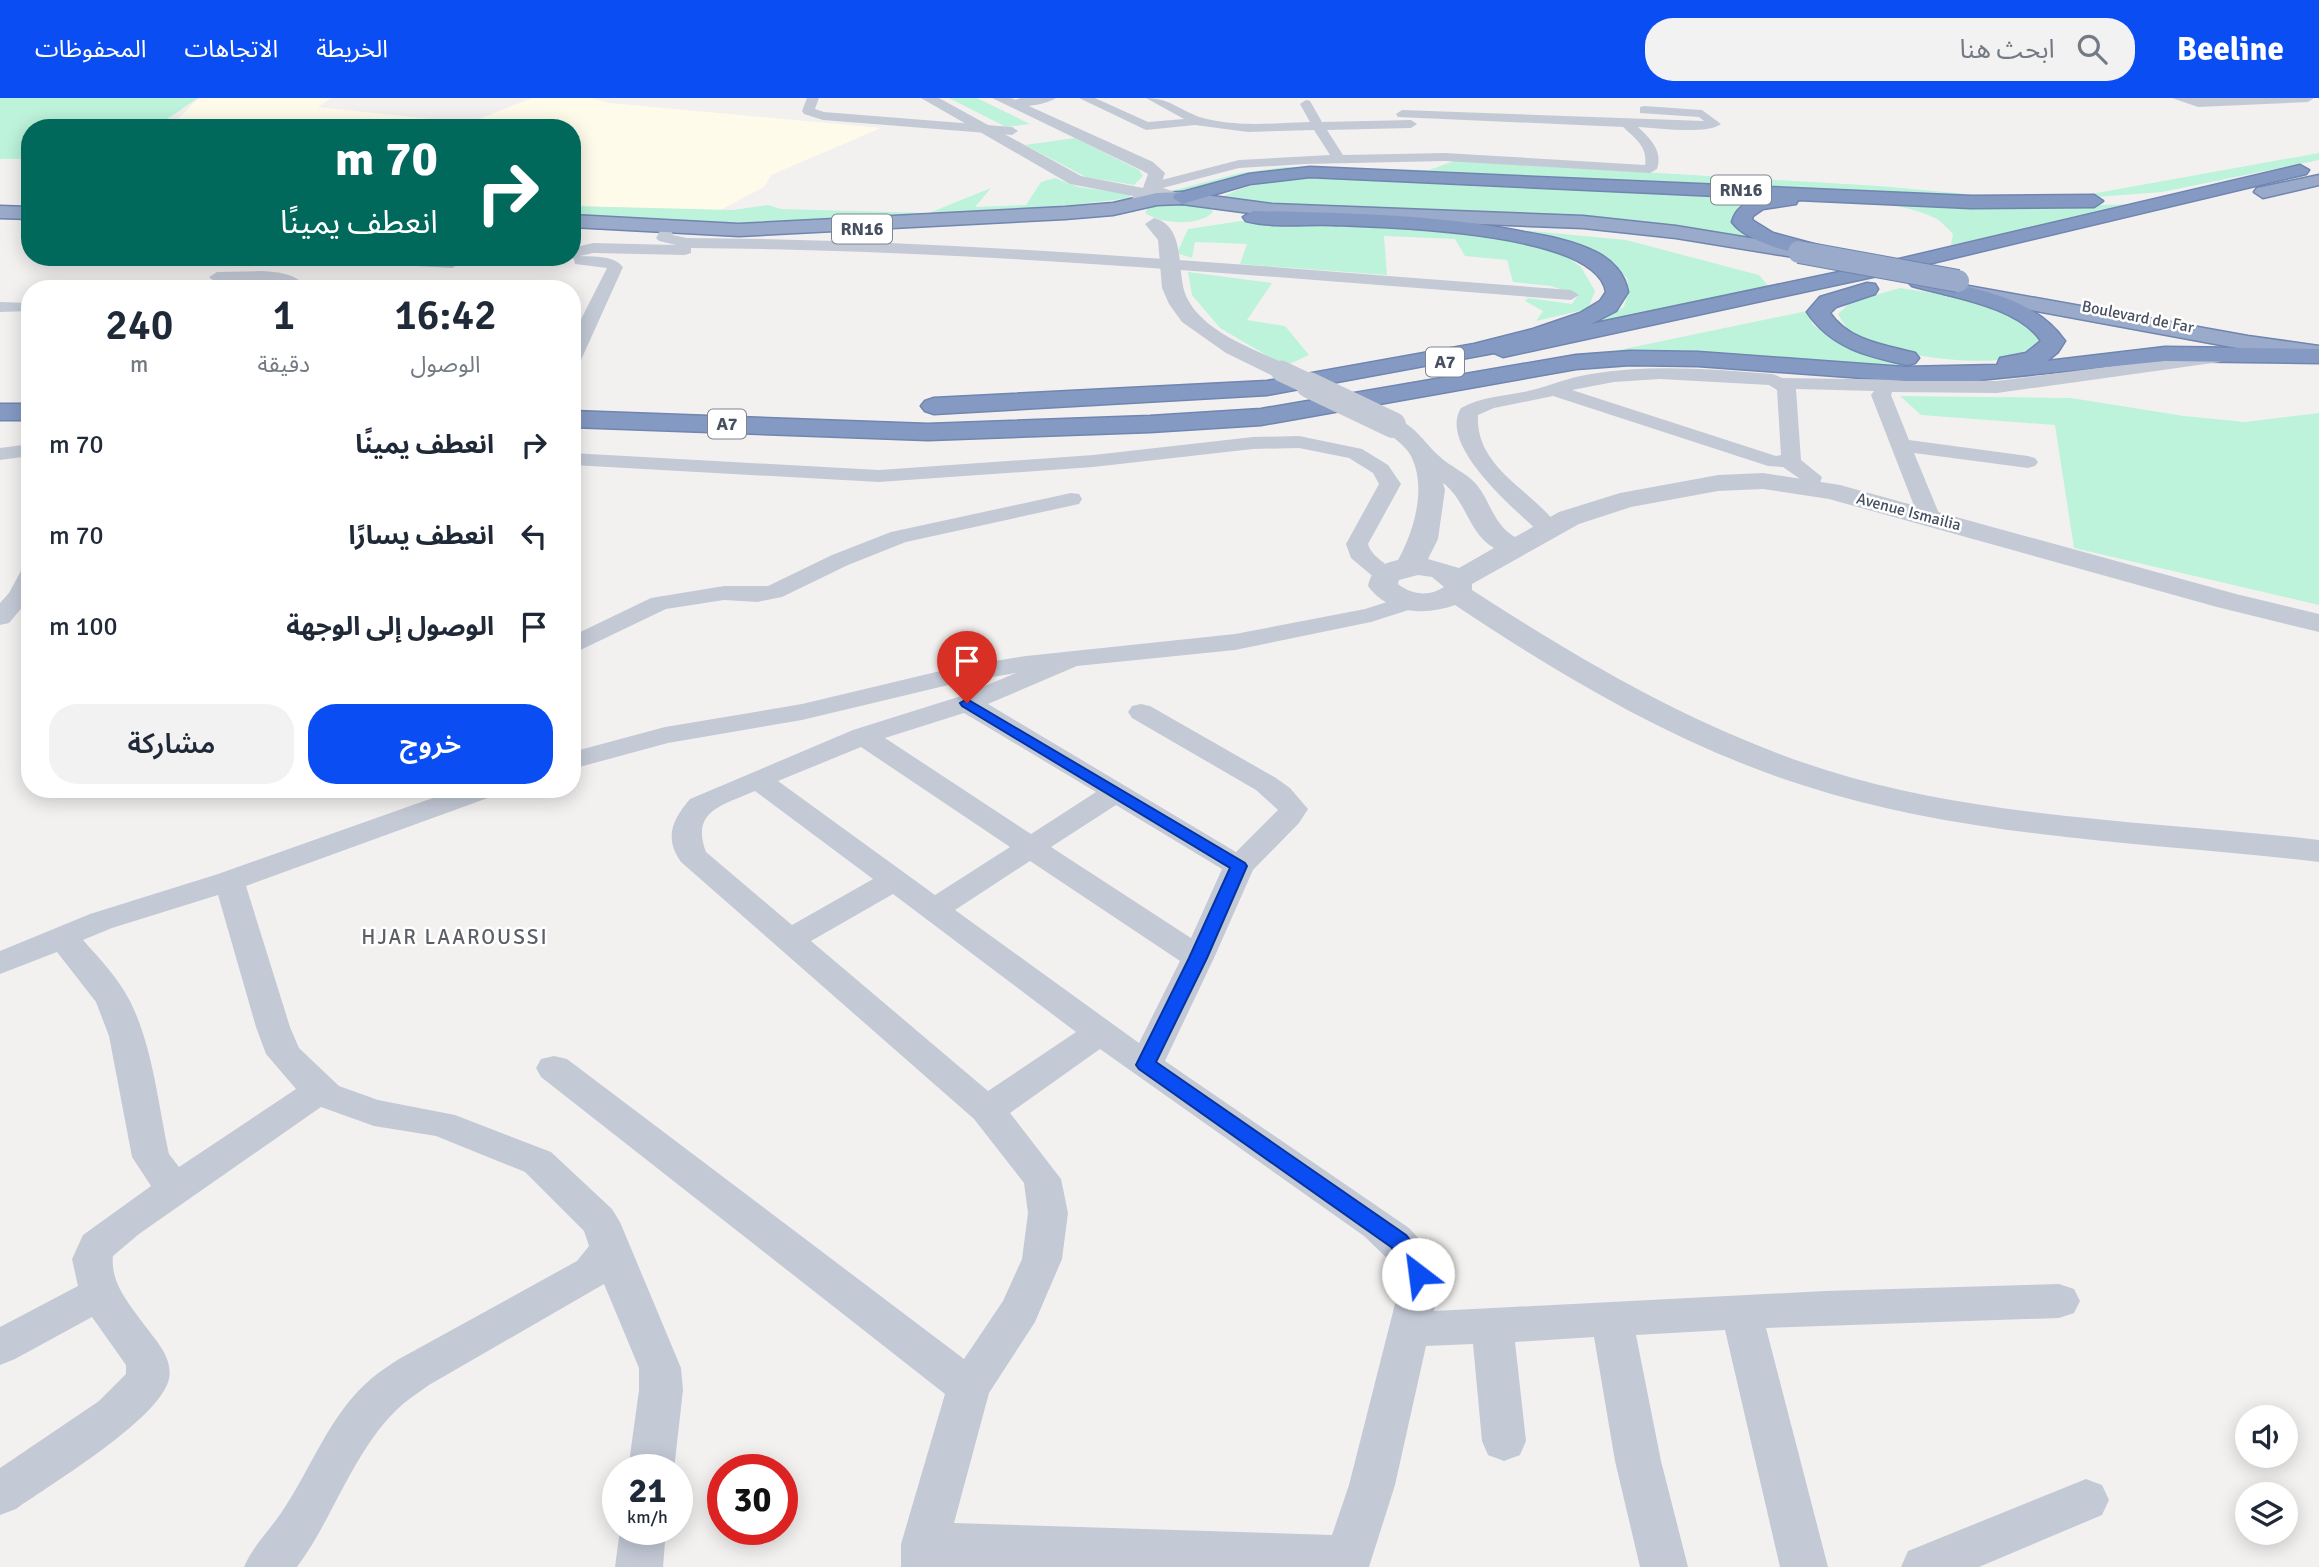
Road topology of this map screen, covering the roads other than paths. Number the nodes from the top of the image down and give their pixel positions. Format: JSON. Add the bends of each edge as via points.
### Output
{"nodes":[{"id":1,"x":928,"y":98,"type":"edge"},
{"id":2,"x":1050,"y":98,"type":"edge"},
{"id":3,"x":1084,"y":98,"type":"edge"},
{"id":4,"x":1152,"y":98,"type":"edge"},
{"id":5,"x":1443,"y":98,"type":"edge"},
{"id":6,"x":2178,"y":98,"type":"edge"},
{"id":7,"x":2313,"y":100,"type":"edge"},
{"id":8,"x":816,"y":101,"type":"edge"},
{"id":9,"x":1005,"y":101,"type":"edge"},
{"id":10,"x":1306,"y":104,"type":"dead end"},
{"id":11,"x":1559,"y":105,"type":"dead end"},
{"id":12,"x":943,"y":106,"type":"junction"},
{"id":13,"x":1644,"y":110,"type":"dead end"},
{"id":14,"x":1460,"y":116,"type":"junction"},
{"id":15,"x":1582,"y":120,"type":"junction"},
{"id":16,"x":1198,"y":122,"type":"junction"},
{"id":17,"x":1625,"y":122,"type":"junction"},
{"id":18,"x":905,"y":124,"type":"junction"},
{"id":19,"x":1318,"y":127,"type":"junction"},
{"id":20,"x":1068,"y":128,"type":"junction"},
{"id":21,"x":1415,"y":130,"type":"junction"},
{"id":22,"x":1002,"y":135,"type":"junction"},
{"id":23,"x":1339,"y":160,"type":"junction"},
{"id":24,"x":2313,"y":172,"type":"edge"},
{"id":25,"x":2263,"y":192,"type":"junction"},
{"id":26,"x":1146,"y":193,"type":"junction"},
{"id":27,"x":1179,"y":198,"type":"junction"},
{"id":28,"x":0,"y":206,"type":"edge"},
{"id":29,"x":21,"y":206,"type":"edge"},
{"id":30,"x":0,"y":212,"type":"edge"},
{"id":31,"x":21,"y":213,"type":"edge"},
{"id":32,"x":1211,"y":214,"type":"junction"},
{"id":33,"x":1253,"y":217,"type":"junction"},
{"id":34,"x":1926,"y":220,"type":"dead end"},
{"id":35,"x":581,"y":221,"type":"edge"},
{"id":36,"x":581,"y":227,"type":"edge"},
{"id":37,"x":1163,"y":227,"type":"junction"},
{"id":38,"x":666,"y":232,"type":"junction"},
{"id":39,"x":1940,"y":237,"type":"dead end"},
{"id":40,"x":812,"y":244,"type":"junction"},
{"id":41,"x":581,"y":250,"type":"edge"},
{"id":42,"x":1790,"y":254,"type":"junction"},
{"id":43,"x":581,"y":261,"type":"edge"},
{"id":44,"x":1169,"y":265,"type":"junction"},
{"id":45,"x":1866,"y":265,"type":"junction"},
{"id":46,"x":220,"y":266,"type":"edge"},
{"id":47,"x":217,"y":277,"type":"junction"},
{"id":48,"x":1837,"y":277,"type":"junction"},
{"id":49,"x":213,"y":280,"type":"edge"},
{"id":50,"x":290,"y":280,"type":"edge"},
{"id":51,"x":1919,"y":282,"type":"junction"},
{"id":52,"x":1959,"y":285,"type":"junction"},
{"id":53,"x":1571,"y":295,"type":"dead end"},
{"id":54,"x":0,"y":307,"type":"edge"},
{"id":55,"x":21,"y":307,"type":"edge"},
{"id":56,"x":581,"y":323,"type":"edge"},
{"id":57,"x":2319,"y":346,"type":"edge"},
{"id":58,"x":2319,"y":354,"type":"edge"},
{"id":59,"x":2291,"y":355,"type":"junction"},
{"id":60,"x":1783,"y":383,"type":"junction"},
{"id":61,"x":1886,"y":386,"type":"junction"},
{"id":62,"x":1553,"y":390,"type":"junction"},
{"id":63,"x":21,"y":397,"type":"edge"},
{"id":64,"x":0,"y":398,"type":"edge"},
{"id":65,"x":581,"y":400,"type":"edge"},
{"id":66,"x":797,"y":405,"type":"dead end"},
{"id":67,"x":0,"y":412,"type":"edge"},
{"id":68,"x":21,"y":412,"type":"edge"},
{"id":69,"x":581,"y":419,"type":"edge"},
{"id":70,"x":882,"y":429,"type":"junction"},
{"id":71,"x":1900,"y":445,"type":"junction"},
{"id":72,"x":21,"y":451,"type":"edge"},
{"id":73,"x":0,"y":454,"type":"edge"},
{"id":74,"x":581,"y":459,"type":"edge"},
{"id":75,"x":1426,"y":459,"type":"junction"},
{"id":76,"x":1788,"y":461,"type":"junction"},
{"id":77,"x":2028,"y":462,"type":"dead end"},
{"id":78,"x":1809,"y":486,"type":"junction"},
{"id":79,"x":1071,"y":499,"type":"dead end"},
{"id":80,"x":1929,"y":516,"type":"junction"},
{"id":81,"x":1549,"y":529,"type":"junction"},
{"id":82,"x":1510,"y":552,"type":"junction"},
{"id":83,"x":1422,"y":582,"type":"junction"},
{"id":84,"x":21,"y":593,"type":"edge"},
{"id":85,"x":0,"y":618,"type":"edge"},
{"id":86,"x":2319,"y":622,"type":"edge"},
{"id":87,"x":581,"y":642,"type":"edge"},
{"id":88,"x":1070,"y":660,"type":"junction"},
{"id":89,"x":967,"y":703,"type":"junction"},
{"id":90,"x":1140,"y":712,"type":"dead end"},
{"id":91,"x":863,"y":736,"type":"junction"},
{"id":92,"x":581,"y":758,"type":"edge"},
{"id":93,"x":757,"y":779,"type":"junction"},
{"id":94,"x":1116,"y":792,"type":"junction"},
{"id":95,"x":461,"y":798,"type":"edge"},
{"id":96,"x":1029,"y":846,"type":"junction"},
{"id":97,"x":2319,"y":851,"type":"edge"},
{"id":98,"x":1239,"y":866,"type":"junction"},
{"id":99,"x":229,"y":881,"type":"junction"},
{"id":100,"x":893,"y":881,"type":"junction"},
{"id":101,"x":933,"y":910,"type":"junction"},
{"id":102,"x":62,"y":937,"type":"junction"},
{"id":103,"x":790,"y":940,"type":"junction"},
{"id":104,"x":1198,"y":958,"type":"junction"},
{"id":105,"x":0,"y":963,"type":"edge"},
{"id":106,"x":1100,"y":1031,"type":"junction"},
{"id":107,"x":1145,"y":1065,"type":"junction"},
{"id":108,"x":554,"y":1068,"type":"dead end"},
{"id":109,"x":320,"y":1090,"type":"junction"},
{"id":110,"x":987,"y":1110,"type":"junction"},
{"id":111,"x":174,"y":1190,"type":"junction"},
{"id":112,"x":608,"y":1245,"type":"junction"},
{"id":113,"x":101,"y":1293,"type":"junction"},
{"id":114,"x":2059,"y":1301,"type":"dead end"},
{"id":115,"x":1741,"y":1312,"type":"junction"},
{"id":116,"x":1612,"y":1319,"type":"junction"},
{"id":117,"x":1492,"y":1325,"type":"junction"},
{"id":118,"x":1408,"y":1330,"type":"junction"},
{"id":119,"x":0,"y":1347,"type":"edge"},
{"id":120,"x":969,"y":1387,"type":"junction"},
{"id":121,"x":1504,"y":1441,"type":"dead end"},
{"id":122,"x":653,"y":1454,"type":"edge"},
{"id":123,"x":0,"y":1494,"type":"edge"},
{"id":124,"x":2086,"y":1500,"type":"dead end"},
{"id":125,"x":641,"y":1545,"type":"edge"},
{"id":126,"x":925,"y":1555,"type":"edge"},
{"id":127,"x":1346,"y":1562,"type":"edge"},
{"id":128,"x":268,"y":1567,"type":"edge"},
{"id":129,"x":639,"y":1567,"type":"edge"},
{"id":130,"x":1664,"y":1567,"type":"edge"},
{"id":131,"x":1804,"y":1567,"type":"edge"},
{"id":132,"x":1926,"y":1567,"type":"edge"}],
"edges":[{"from":1,"to":12,"type":"street"},
{"from":2,"to":9,"type":"street"},
{"from":3,"to":16,"type":"street","via":[[1146,126]]},
{"from":4,"to":16,"type":"street"},
{"from":5,"to":14,"type":"street"},
{"from":6,"to":7,"type":"street","via":[[2198,103]]},
{"from":8,"to":18,"type":"street","via":[[808,111],[815,115]]},
{"from":9,"to":20,"type":"street"},
{"from":10,"to":19,"type":"street"},
{"from":11,"to":15,"type":"street"},
{"from":12,"to":18,"type":"street","via":[[930,118]]},
{"from":12,"to":22,"type":"street"},
{"from":13,"to":17,"type":"street","via":[[1702,114],[1716,124]]},
{"from":14,"to":15,"type":"street"},
{"from":14,"to":21,"type":"street"},
{"from":15,"to":17,"type":"street"},
{"from":16,"to":19,"type":"street","via":[[1248,128]]},
{"from":17,"to":21,"type":"street","via":[[1654,152],[1650,169]]},
{"from":18,"to":22,"type":"street"},
{"from":19,"to":21,"type":"street"},
{"from":19,"to":23,"type":"street"},
{"from":20,"to":22,"type":"street","via":[[1034,127]]},
{"from":20,"to":22,"type":"street","via":[[1061,136],[1042,140]]},
{"from":20,"to":26,"type":"street","via":[[1147,166]]},
{"from":21,"to":23,"type":"street"},
{"from":22,"to":26,"type":"street","via":[[1076,180],[1145,197]]},
{"from":23,"to":26,"type":"street","via":[[1251,163],[1182,178]]},
{"from":24,"to":25,"type":"highway","number":"RN16"},
{"from":24,"to":27,"type":"highway","number":"RN16","via":[[2278,171],[2153,196],[2060,203],[1310,172],[1250,179]]},
{"from":24,"to":48,"type":"highway","number":"A7"},
{"from":25,"to":51,"type":"highway","number":"RN16","via":[[2164,220],[1843,295],[1818,312],[1825,326],[1844,339],[1918,361],[2001,365],[2038,356],[2050,348],[2049,331],[2033,319]]},
{"from":25,"to":70,"type":"highway","number":"A7","via":[[1390,390],[1147,417]]},
{"from":26,"to":27,"type":"highway","number":"RN16"},
{"from":26,"to":35,"type":"highway","number":"RN16","via":[[1055,214],[749,229]]},
{"from":26,"to":37,"type":"highway","via":[[1128,212]]},
{"from":27,"to":32,"type":"highway","number":"RN16"},
{"from":28,"to":29,"type":"highway"},
{"from":30,"to":31,"type":"highway"},
{"from":32,"to":33,"type":"highway","number":"RN16"},
{"from":32,"to":42,"type":"highway","number":"RN16","via":[[1272,210],[1583,222],[1676,232]]},
{"from":33,"to":42,"type":"highway","number":"RN16","via":[[1490,221],[1604,229]]},
{"from":33,"to":48,"type":"highway","number":"A7","via":[[1436,225],[1518,235],[1597,262],[1613,276],[1617,292],[1608,306],[1588,318],[1541,334],[1475,351],[1279,386],[908,407],[1102,405],[1257,393],[1385,374]]},
{"from":34,"to":45,"type":"highway","via":[[1874,205],[1828,200],[1765,202],[1744,213],[1742,222],[1766,237]]},
{"from":36,"to":38,"type":"highway","number":"RN16"},
{"from":37,"to":38,"type":"highway","number":"RN16","via":[[1114,218],[1080,218],[744,234]]},
{"from":37,"to":44,"type":"street"},
{"from":38,"to":40,"type":"street","via":[[664,238],[678,242]]},
{"from":39,"to":48,"type":"highway","via":[[1929,248]]},
{"from":40,"to":41,"type":"street","via":[[750,251]]},
{"from":40,"to":44,"type":"street"},
{"from":42,"to":45,"type":"highway","number":"RN16","bridge":true},
{"from":42,"to":51,"type":"highway","number":"RN16"},
{"from":43,"to":56,"type":"street","via":[[615,265]]},
{"from":44,"to":53,"type":"street"},
{"from":44,"to":75,"type":"street","bridge":true,"via":[[1179,303],[1198,325],[1392,425],[1416,444]]},
{"from":45,"to":52,"type":"highway","number":"RN16","bridge":true},
{"from":46,"to":47,"type":"street"},
{"from":47,"to":49,"type":"street"},
{"from":47,"to":50,"type":"street"},
{"from":51,"to":52,"type":"highway"},
{"from":52,"to":57,"type":"highway","name":"Boulevard de Far"},
{"from":52,"to":58,"type":"highway","name":"Boulevard de Far"},
{"from":54,"to":55,"type":"street"},
{"from":58,"to":59,"type":"highway"},
{"from":59,"to":61,"type":"street","via":[[2179,360],[1997,387]]},
{"from":59,"to":70,"type":"highway","via":[[2165,354],[1969,374],[1630,358],[1576,362],[1261,417],[1035,430]]},
{"from":60,"to":61,"type":"street"},
{"from":60,"to":62,"type":"street","via":[[1651,374],[1592,379]]},
{"from":60,"to":76,"type":"street","via":[[1791,436],[1792,459]]},
{"from":61,"to":71,"type":"street","via":[[1881,395]]},
{"from":62,"to":76,"type":"street","via":[[1775,462]]},
{"from":62,"to":81,"type":"street","via":[[1475,408],[1468,412],[1465,423],[1477,456]]},
{"from":63,"to":64,"type":"highway"},
{"from":65,"to":66,"type":"highway","number":"A7"},
{"from":67,"to":68,"type":"highway"},
{"from":69,"to":70,"type":"highway","number":"A7"},
{"from":71,"to":77,"type":"street"},
{"from":71,"to":80,"type":"street"},
{"from":72,"to":73,"type":"street"},
{"from":74,"to":83,"type":"street","via":[[889,476],[1253,443],[1320,445],[1355,453],[1381,469],[1390,485],[1359,537],[1359,553]]},
{"from":75,"to":82,"type":"street","via":[[1472,497],[1483,527]]},
{"from":75,"to":83,"type":"street","via":[[1432,490]]},
{"from":76,"to":78,"type":"street","via":[[1811,477]]},
{"from":78,"to":80,"type":"street","name":"Avenue Ismailia"},
{"from":78,"to":81,"type":"street","name":"Avenue Ismailia","via":[[1718,483],[1617,502]]},
{"from":79,"to":87,"type":"street","via":[[899,537],[774,592],[724,593],[660,603]]},
{"from":80,"to":86,"type":"street","name":"Avenue Ismailia","via":[[2158,582]]},
{"from":81,"to":82,"type":"street","name":"Avenue Ismailia"},
{"from":82,"to":83,"type":"street","name":"Avenue Ismailia"},
{"from":83,"to":88,"type":"street","via":[[1371,615],[1235,642]]},
{"from":83,"to":97,"type":"street","via":[[1693,729],[1810,776],[1868,793],[1985,815]]},
{"from":84,"to":85,"type":"street"},
{"from":88,"to":89,"type":"street"},
{"from":88,"to":92,"type":"street","via":[[957,675],[802,712],[665,735]]},
{"from":89,"to":91,"type":"street"},
{"from":89,"to":94,"type":"street"},
{"from":90,"to":98,"type":"street","via":[[1288,801],[1293,809],[1289,817]]},
{"from":91,"to":93,"type":"street"},
{"from":91,"to":96,"type":"street"},
{"from":93,"to":100,"type":"street"},
{"from":93,"to":103,"type":"street","via":[[700,805],[688,821],[685,837],[692,856]]},
{"from":94,"to":96,"type":"street"},
{"from":94,"to":98,"type":"street"},
{"from":95,"to":99,"type":"street"},
{"from":96,"to":101,"type":"street"},
{"from":96,"to":104,"type":"street"},
{"from":98,"to":104,"type":"street"},
{"from":99,"to":102,"type":"street"},
{"from":99,"to":109,"type":"street","via":[[284,1054]]},
{"from":100,"to":101,"type":"street"},
{"from":100,"to":103,"type":"street"},
{"from":101,"to":106,"type":"street"},
{"from":102,"to":105,"type":"street"},
{"from":102,"to":111,"type":"street","via":[[113,1001],[126,1036],[151,1157]]},
{"from":103,"to":110,"type":"street"},
{"from":104,"to":107,"type":"street"},
{"from":106,"to":107,"type":"street"},
{"from":106,"to":110,"type":"street"},
{"from":107,"to":118,"type":"street","via":[[1399,1241],[1418,1274]]},
{"from":108,"to":120,"type":"street"},
{"from":109,"to":111,"type":"street"},
{"from":109,"to":112,"type":"street","via":[[374,1113],[442,1124],[538,1163],[598,1220]]},
{"from":110,"to":120,"type":"street","via":[[1042,1179],[1048,1213],[1042,1259],[1020,1310]]},
{"from":111,"to":113,"type":"street","via":[[94,1249],[90,1265]]},
{"from":112,"to":122,"type":"street","via":[[660,1368]]},
{"from":112,"to":128,"type":"street","via":[[605,1257],[591,1272],[387,1391],[361,1420],[298,1528]]},
{"from":113,"to":119,"type":"street"},
{"from":113,"to":123,"type":"street","via":[[147,1360],[147,1380],[115,1414]]},
{"from":114,"to":115,"type":"street"},
{"from":115,"to":116,"type":"street"},
{"from":115,"to":131,"type":"street"},
{"from":116,"to":117,"type":"street"},
{"from":116,"to":130,"type":"street","via":[[1638,1461]]},
{"from":117,"to":118,"type":"street"},
{"from":117,"to":121,"type":"street"},
{"from":118,"to":127,"type":"street","via":[[1371,1485]]},
{"from":120,"to":126,"type":"street"},
{"from":124,"to":132,"type":"street"},
{"from":125,"to":129,"type":"street"},
{"from":126,"to":127,"type":"street"}]}
